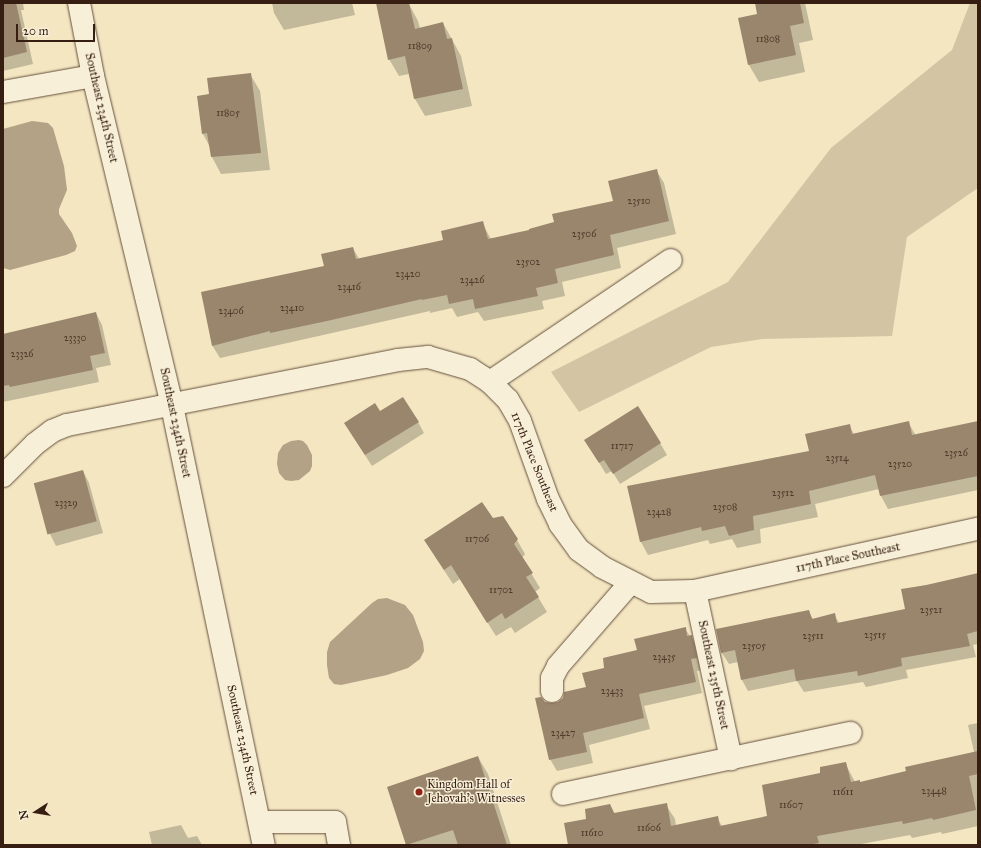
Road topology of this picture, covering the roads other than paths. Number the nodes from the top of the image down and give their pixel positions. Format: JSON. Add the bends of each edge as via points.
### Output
{"nodes":[{"id":1,"x":78,"y":3,"type":"edge"},
{"id":2,"x":93,"y":76,"type":"junction"},
{"id":3,"x":3,"y":92,"type":"edge"},
{"id":4,"x":671,"y":260,"type":"dead end"},
{"id":5,"x":490,"y":382,"type":"junction"},
{"id":6,"x":172,"y":406,"type":"junction"},
{"id":7,"x":3,"y":476,"type":"edge"},
{"id":8,"x":978,"y":529,"type":"edge"},
{"id":9,"x":631,"y":582,"type":"junction"},
{"id":10,"x":695,"y":591,"type":"junction"},
{"id":11,"x":552,"y":692,"type":"dead end"},
{"id":12,"x":851,"y":733,"type":"dead end"},
{"id":13,"x":731,"y":759,"type":"junction"},
{"id":14,"x":563,"y":794,"type":"dead end"},
{"id":15,"x":260,"y":822,"type":"junction"},
{"id":16,"x":264,"y":845,"type":"edge"},
{"id":17,"x":339,"y":845,"type":"edge"}],
"edges":[{"from":1,"to":2,"type":"street","name":"Southeast 234th Street"},
{"from":2,"to":3,"type":"street"},
{"from":2,"to":6,"type":"street","name":"Southeast 234th Street"},
{"from":4,"to":5,"type":"street"},
{"from":5,"to":6,"type":"street","name":"117th Place Southeast","via":[[470,369],[428,357],[398,360]]},
{"from":5,"to":9,"type":"street","name":"117th Place Southeast","via":[[508,400],[520,421],[548,499],[560,524],[579,550],[602,568]]},
{"from":6,"to":7,"type":"street","name":"117th Place Southeast","via":[[52,431]]},
{"from":6,"to":15,"type":"street","name":"Southeast 234th Street"},
{"from":8,"to":10,"type":"street","name":"117th Place Southeast"},
{"from":9,"to":10,"type":"street","name":"117th Place Southeast","via":[[651,592]]},
{"from":9,"to":11,"type":"street","via":[[558,666],[552,678]]},
{"from":10,"to":13,"type":"street","name":"Southeast 235th Street"},
{"from":12,"to":13,"type":"street"},
{"from":13,"to":14,"type":"street"},
{"from":15,"to":16,"type":"street","name":"Southeast 234th Street"},
{"from":15,"to":17,"type":"street","via":[[335,822]]}]}
